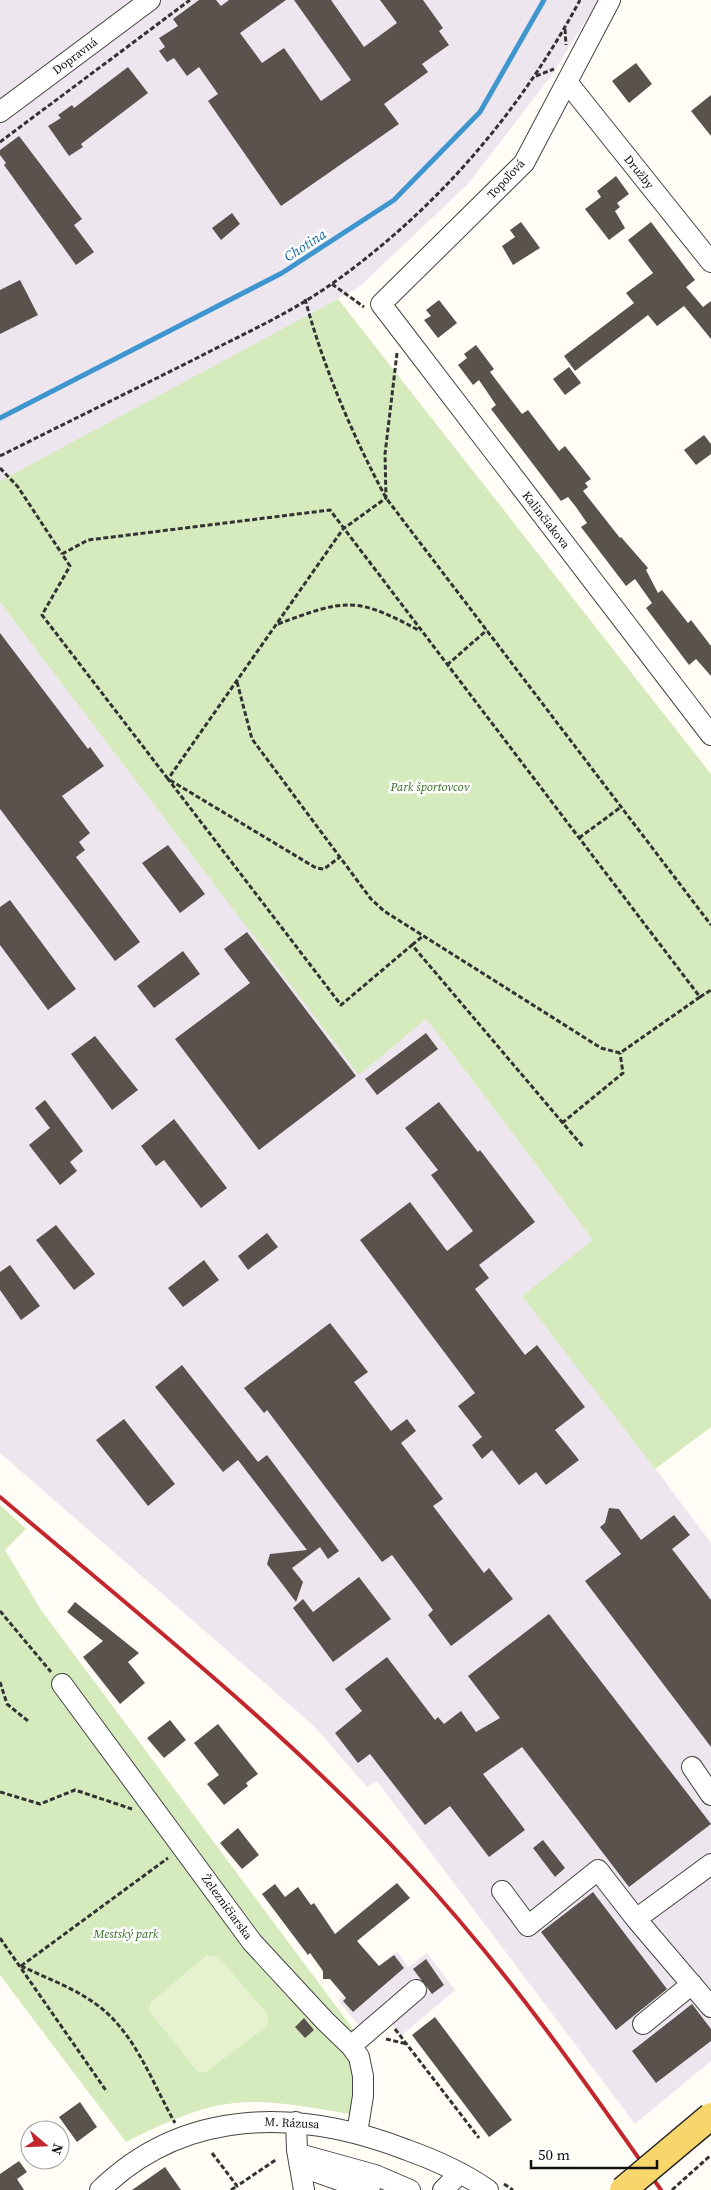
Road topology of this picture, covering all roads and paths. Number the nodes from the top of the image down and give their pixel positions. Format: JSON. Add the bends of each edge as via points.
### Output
{"nodes":[{"id":1,"x":150,"y":0,"type":"edge"},
{"id":2,"x":190,"y":0,"type":"edge"},
{"id":3,"x":580,"y":0,"type":"edge"},
{"id":4,"x":610,"y":0,"type":"edge"},
{"id":5,"x":567,"y":82,"type":"junction"},
{"id":6,"x":0,"y":112,"type":"edge"},
{"id":7,"x":0,"y":142,"type":"edge"},
{"id":8,"x":711,"y":262,"type":"edge"},
{"id":9,"x":332,"y":284,"type":"junction"},
{"id":10,"x":305,"y":299,"type":"junction"},
{"id":11,"x":381,"y":304,"type":"junction"},
{"id":12,"x":401,"y":332,"type":"junction"},
{"id":13,"x":0,"y":456,"type":"edge"},
{"id":14,"x":0,"y":468,"type":"edge"},
{"id":15,"x":386,"y":498,"type":"junction"},
{"id":16,"x":343,"y":529,"type":"junction"},
{"id":17,"x":62,"y":554,"type":"junction"},
{"id":18,"x":277,"y":624,"type":"junction"},
{"id":19,"x":486,"y":630,"type":"junction"},
{"id":20,"x":422,"y":632,"type":"junction"},
{"id":21,"x":447,"y":665,"type":"junction"},
{"id":22,"x":237,"y":682,"type":"junction"},
{"id":23,"x":711,"y":735,"type":"edge"},
{"id":24,"x":168,"y":779,"type":"junction"},
{"id":25,"x":621,"y":807,"type":"junction"},
{"id":26,"x":579,"y":838,"type":"junction"},
{"id":27,"x":340,"y":857,"type":"junction"},
{"id":28,"x":711,"y":925,"type":"edge"},
{"id":29,"x":423,"y":936,"type":"junction"},
{"id":30,"x":412,"y":945,"type":"junction"},
{"id":31,"x":711,"y":990,"type":"edge"},
{"id":32,"x":700,"y":997,"type":"junction"},
{"id":33,"x":620,"y":1053,"type":"junction"},
{"id":34,"x":562,"y":1123,"type":"junction"},
{"id":35,"x":584,"y":1148,"type":"dead end"},
{"id":36,"x":0,"y":1611,"type":"edge"},
{"id":37,"x":0,"y":1682,"type":"edge"},
{"id":38,"x":62,"y":1684,"type":"joint"},
{"id":39,"x":28,"y":1720,"type":"dead end"},
{"id":40,"x":692,"y":1766,"type":"dead end"},
{"id":41,"x":0,"y":1792,"type":"edge"},
{"id":42,"x":711,"y":1795,"type":"edge"},
{"id":43,"x":163,"y":1820,"type":"junction"},
{"id":44,"x":183,"y":1847,"type":"junction"},
{"id":45,"x":711,"y":1864,"type":"edge"},
{"id":46,"x":502,"y":1890,"type":"dead end"},
{"id":47,"x":636,"y":1919,"type":"junction"},
{"id":48,"x":0,"y":1938,"type":"edge"},
{"id":49,"x":21,"y":1966,"type":"junction"},
{"id":50,"x":692,"y":1984,"type":"junction"},
{"id":51,"x":416,"y":1990,"type":"dead end"},
{"id":52,"x":711,"y":2007,"type":"edge"},
{"id":53,"x":385,"y":2016,"type":"junction"},
{"id":54,"x":643,"y":2024,"type":"dead end"},
{"id":55,"x":351,"y":2046,"type":"junction"},
{"id":56,"x":107,"y":2092,"type":"dead end"},
{"id":57,"x":711,"y":2116,"type":"edge"},
{"id":58,"x":175,"y":2122,"type":"dead end"},
{"id":59,"x":296,"y":2122,"type":"junction"},
{"id":60,"x":357,"y":2133,"type":"junction"},
{"id":61,"x":479,"y":2138,"type":"dead end"},
{"id":62,"x":212,"y":2153,"type":"dead end"},
{"id":63,"x":711,"y":2155,"type":"edge"},
{"id":64,"x":277,"y":2158,"type":"dead end"},
{"id":65,"x":302,"y":2173,"type":"edge"},
{"id":66,"x":460,"y":2173,"type":"junction"},
{"id":67,"x":493,"y":2184,"type":"edge"},
{"id":68,"x":370,"y":2185,"type":"edge"},
{"id":69,"x":238,"y":2186,"type":"junction"},
{"id":70,"x":100,"y":2190,"type":"edge"},
{"id":71,"x":231,"y":2190,"type":"edge"},
{"id":72,"x":325,"y":2190,"type":"edge"},
{"id":73,"x":410,"y":2190,"type":"edge"},
{"id":74,"x":443,"y":2190,"type":"edge"},
{"id":75,"x":514,"y":2190,"type":"edge"},
{"id":76,"x":623,"y":2190,"type":"edge"},
{"id":77,"x":672,"y":2190,"type":"edge"}],
"edges":[{"from":1,"to":6,"type":"street","name":"Dopravná"},
{"from":2,"to":7,"type":"path"},
{"from":3,"to":9,"type":"path","via":[[536,76],[456,176],[401,230]]},
{"from":4,"to":5,"type":"street","name":"Topoľová"},
{"from":5,"to":8,"type":"street","name":"Družby"},
{"from":5,"to":11,"type":"street","name":"Topoľová","via":[[524,163]]},
{"from":9,"to":10,"type":"path"},
{"from":9,"to":11,"type":"path","via":[[372,310]]},
{"from":10,"to":13,"type":"path","via":[[284,314]]},
{"from":10,"to":15,"type":"path","via":[[328,373],[358,445]]},
{"from":11,"to":12,"type":"street","name":"Kalinčiakova"},
{"from":12,"to":15,"type":"path","via":[[385,454]]},
{"from":12,"to":23,"type":"street","name":"Kalinčiakova"},
{"from":14,"to":17,"type":"path","via":[[18,486]]},
{"from":15,"to":16,"type":"path"},
{"from":15,"to":19,"type":"path"},
{"from":16,"to":17,"type":"path","via":[[330,510],[88,540]]},
{"from":16,"to":18,"type":"path"},
{"from":16,"to":20,"type":"path"},
{"from":17,"to":24,"type":"path","via":[[70,566],[42,615]]},
{"from":18,"to":20,"type":"path","via":[[349,603],[387,613]]},
{"from":18,"to":22,"type":"path"},
{"from":19,"to":21,"type":"path"},
{"from":19,"to":25,"type":"path"},
{"from":20,"to":21,"type":"path"},
{"from":21,"to":26,"type":"path"},
{"from":22,"to":24,"type":"path"},
{"from":22,"to":27,"type":"path","via":[[252,739]]},
{"from":24,"to":27,"type":"path","via":[[316,868],[324,869]]},
{"from":24,"to":30,"type":"path","via":[[341,1004]]},
{"from":25,"to":26,"type":"path"},
{"from":25,"to":28,"type":"path"},
{"from":26,"to":32,"type":"path"},
{"from":27,"to":29,"type":"path","via":[[371,899]]},
{"from":29,"to":30,"type":"path"},
{"from":29,"to":33,"type":"path","via":[[601,1048]]},
{"from":30,"to":34,"type":"path"},
{"from":31,"to":32,"type":"path"},
{"from":32,"to":33,"type":"path"},
{"from":33,"to":34,"type":"path","via":[[623,1073]]},
{"from":34,"to":35,"type":"path"},
{"from":36,"to":38,"type":"path"},
{"from":37,"to":39,"type":"path","via":[[7,1704]]},
{"from":38,"to":43,"type":"street","name":"Železničiarska"},
{"from":40,"to":42,"type":"street"},
{"from":41,"to":43,"type":"path","via":[[40,1804],[76,1790]]},
{"from":43,"to":44,"type":"street","name":"Železničiarska"},
{"from":44,"to":49,"type":"path"},
{"from":44,"to":55,"type":"street","name":"Železničiarska","via":[[252,1942]]},
{"from":45,"to":47,"type":"street"},
{"from":46,"to":47,"type":"street","via":[[528,1926],[598,1870]]},
{"from":47,"to":50,"type":"street"},
{"from":48,"to":49,"type":"path"},
{"from":49,"to":56,"type":"path"},
{"from":49,"to":58,"type":"path","via":[[90,2000],[121,2026]]},
{"from":50,"to":52,"type":"street"},
{"from":50,"to":54,"type":"street"},
{"from":51,"to":53,"type":"street"},
{"from":53,"to":55,"type":"street"},
{"from":53,"to":61,"type":"path"},
{"from":55,"to":60,"type":"street","name":"Železničiarska","via":[[359,2057],[363,2076]]},
{"from":57,"to":76,"type":"main road","bridge":true},
{"from":59,"to":60,"type":"street","name":"M. Rázusa","via":[[327,2125]]},
{"from":59,"to":65,"type":"street"},
{"from":59,"to":70,"type":"street","name":"M. Rázusa","via":[[260,2121],[220,2126],[184,2138],[137,2159]]},
{"from":60,"to":66,"type":"street","name":"M. Rázusa"},
{"from":62,"to":69,"type":"path"},
{"from":63,"to":77,"type":"path"},
{"from":64,"to":69,"type":"path"},
{"from":65,"to":68,"type":"street"},
{"from":65,"to":72,"type":"street"},
{"from":66,"to":67,"type":"street","name":"M. Rázusa"},
{"from":66,"to":74,"type":"street"},
{"from":67,"to":75,"type":"path"},
{"from":68,"to":73,"type":"street"},
{"from":69,"to":71,"type":"path"}]}
